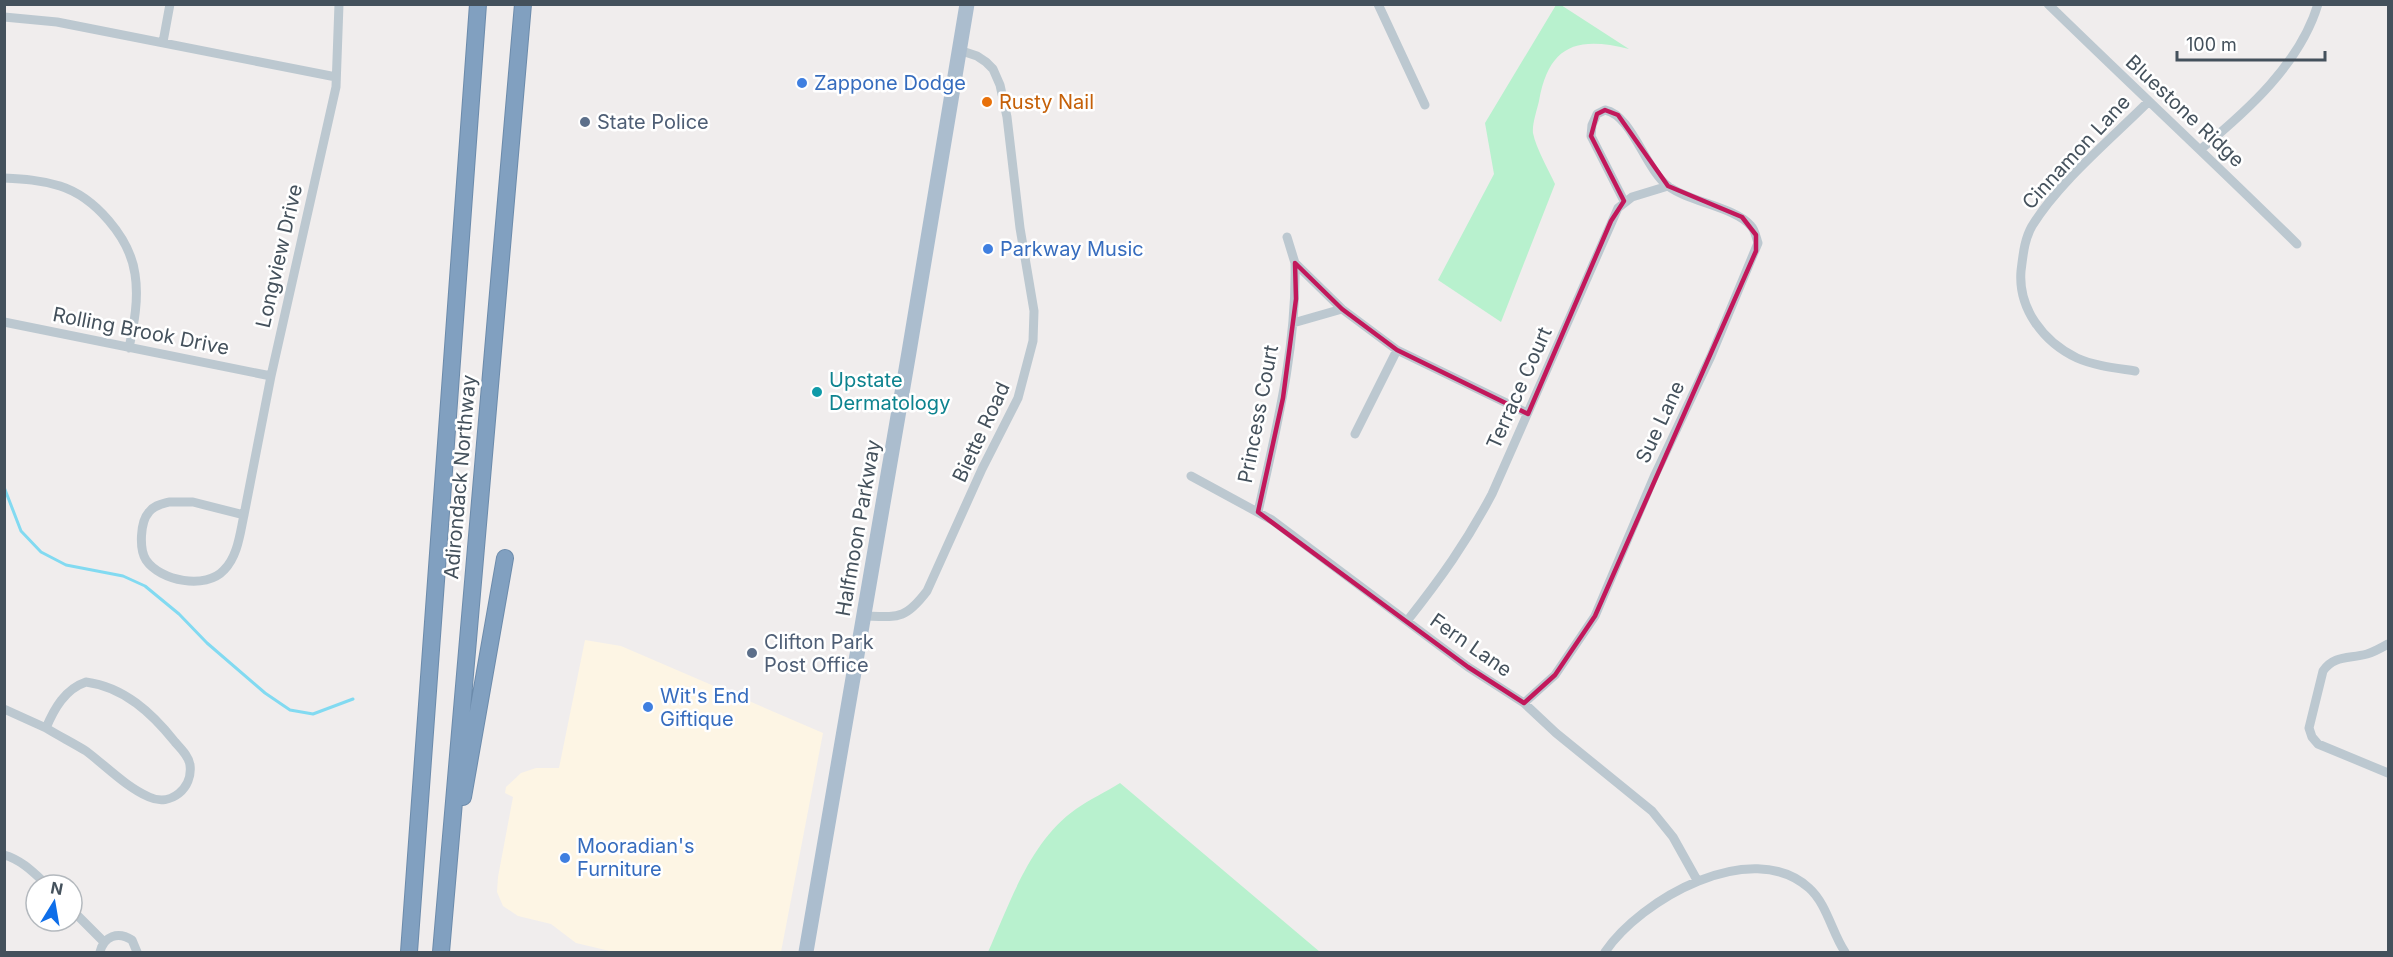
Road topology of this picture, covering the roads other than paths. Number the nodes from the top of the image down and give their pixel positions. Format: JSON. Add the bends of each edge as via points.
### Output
{"nodes":[{"id":1,"x":170,"y":4,"type":"edge"},
{"id":2,"x":339,"y":4,"type":"edge"},
{"id":3,"x":478,"y":4,"type":"edge"},
{"id":4,"x":523,"y":4,"type":"edge"},
{"id":5,"x":967,"y":4,"type":"edge"},
{"id":6,"x":1378,"y":4,"type":"edge"},
{"id":7,"x":2048,"y":4,"type":"edge"},
{"id":8,"x":2318,"y":4,"type":"edge"},
{"id":9,"x":4,"y":17,"type":"edge"},
{"id":10,"x":163,"y":42,"type":"junction"},
{"id":11,"x":959,"y":50,"type":"junction"},
{"id":12,"x":336,"y":76,"type":"junction"},
{"id":13,"x":2148,"y":102,"type":"junction"},
{"id":14,"x":1425,"y":105,"type":"dead end"},
{"id":15,"x":2201,"y":149,"type":"junction"},
{"id":16,"x":4,"y":178,"type":"edge"},
{"id":17,"x":1668,"y":186,"type":"junction"},
{"id":18,"x":1624,"y":201,"type":"junction"},
{"id":19,"x":1287,"y":237,"type":"dead end"},
{"id":20,"x":2297,"y":244,"type":"dead end"},
{"id":21,"x":1295,"y":263,"type":"junction"},
{"id":22,"x":1342,"y":309,"type":"junction"},
{"id":23,"x":4,"y":322,"type":"edge"},
{"id":24,"x":1293,"y":323,"type":"junction"},
{"id":25,"x":129,"y":348,"type":"junction"},
{"id":26,"x":1397,"y":350,"type":"junction"},
{"id":27,"x":2135,"y":371,"type":"dead end"},
{"id":28,"x":271,"y":376,"type":"junction"},
{"id":29,"x":1527,"y":413,"type":"junction"},
{"id":30,"x":1355,"y":434,"type":"dead end"},
{"id":31,"x":1191,"y":476,"type":"dead end"},
{"id":32,"x":1258,"y":512,"type":"junction"},
{"id":33,"x":244,"y":515,"type":"junction"},
{"id":34,"x":505,"y":558,"type":"dead end"},
{"id":35,"x":864,"y":616,"type":"junction"},
{"id":36,"x":1407,"y":621,"type":"junction"},
{"id":37,"x":2388,"y":644,"type":"edge"},
{"id":38,"x":1524,"y":703,"type":"junction"},
{"id":39,"x":4,"y":709,"type":"edge"},
{"id":40,"x":46,"y":728,"type":"junction"},
{"id":41,"x":2388,"y":773,"type":"edge"},
{"id":42,"x":4,"y":855,"type":"edge"},
{"id":43,"x":35,"y":873,"type":"edge"},
{"id":44,"x":1697,"y":880,"type":"junction"},
{"id":45,"x":444,"y":902,"type":"junction"},
{"id":46,"x":84,"y":922,"type":"edge"},
{"id":47,"x":104,"y":942,"type":"junction"},
{"id":48,"x":1843,"y":950,"type":"edge"},
{"id":49,"x":100,"y":952,"type":"edge"},
{"id":50,"x":137,"y":952,"type":"edge"},
{"id":51,"x":410,"y":952,"type":"edge"},
{"id":52,"x":441,"y":952,"type":"edge"},
{"id":53,"x":806,"y":952,"type":"edge"},
{"id":54,"x":1605,"y":952,"type":"edge"},
{"id":55,"x":1831,"y":952,"type":"edge"}],
"edges":[{"from":1,"to":10,"type":"street"},
{"from":2,"to":12,"type":"street","name":"Longview Drive"},
{"from":3,"to":51,"type":"highway","name":"Adirondack Northway"},
{"from":4,"to":45,"type":"highway","name":"Adirondack Northway"},
{"from":5,"to":11,"type":"main road","name":"Halfmoon Parkway"},
{"from":6,"to":14,"type":"street"},
{"from":7,"to":13,"type":"street","name":"Bluestone Ridge"},
{"from":8,"to":15,"type":"street","via":[[2311,25],[2282,68],[2239,117]]},
{"from":9,"to":10,"type":"street","via":[[57,22]]},
{"from":10,"to":12,"type":"street"},
{"from":11,"to":35,"type":"main road","name":"Halfmoon Parkway"},
{"from":11,"to":35,"type":"street","name":"Biette Road","via":[[986,62],[1000,86],[1034,311],[1033,341],[1018,398],[927,591],[903,615]]},
{"from":12,"to":28,"type":"street","name":"Longview Drive"},
{"from":13,"to":15,"type":"street","name":"Bluestone Ridge"},
{"from":13,"to":27,"type":"street","name":"Cinnamon Lane","via":[[2074,176],[2031,228],[2023,249],[2020,283],[2034,322],[2055,344],[2076,358]]},
{"from":15,"to":20,"type":"street","name":"Bluestone Ridge"},
{"from":16,"to":25,"type":"street","via":[[33,179],[80,195],[118,233],[135,274],[136,314]]},
{"from":17,"to":18,"type":"street"},
{"from":17,"to":18,"type":"street","via":[[1618,115],[1605,110],[1596,114],[1591,136]]},
{"from":17,"to":38,"type":"street","name":"Sue Lane","via":[[1742,218],[1756,235],[1756,251],[1595,616],[1555,675]]},
{"from":18,"to":29,"type":"street","name":"Terrace Court","via":[[1611,221]]},
{"from":19,"to":21,"type":"street","name":"Princess Court"},
{"from":21,"to":22,"type":"street","name":"Princess Court"},
{"from":21,"to":24,"type":"street","name":"Princess Court"},
{"from":22,"to":24,"type":"street","name":"Princess Court"},
{"from":22,"to":26,"type":"street","name":"Princess Court"},
{"from":23,"to":25,"type":"street","name":"Rolling Brook Drive"},
{"from":24,"to":32,"type":"street","name":"Princess Court","via":[[1283,398]]},
{"from":25,"to":28,"type":"street","name":"Rolling Brook Drive"},
{"from":26,"to":29,"type":"street","name":"Princess Court"},
{"from":26,"to":30,"type":"street"},
{"from":28,"to":33,"type":"street","name":"Longview Drive"},
{"from":29,"to":36,"type":"street","name":"Terrace Court","via":[[1469,538]]},
{"from":31,"to":32,"type":"street","name":"Fern Lane"},
{"from":32,"to":36,"type":"street","name":"Fern Lane"},
{"from":33,"to":33,"type":"street","name":"Longview Drive","via":[[193,502],[158,505],[146,515],[142,550],[145,559],[172,578],[216,577],[233,556]]},
{"from":34,"to":45,"type":"highway"},
{"from":35,"to":53,"type":"main road","name":"Halfmoon Parkway"},
{"from":36,"to":38,"type":"street","name":"Fern Lane"},
{"from":37,"to":41,"type":"street","via":[[2372,653],[2328,663],[2309,728],[2318,744]]},
{"from":38,"to":44,"type":"street","name":"Fern Lane","via":[[1652,811],[1673,837]]},
{"from":39,"to":40,"type":"street"},
{"from":40,"to":40,"type":"street","via":[[149,797],[173,799],[187,780],[190,765],[186,755],[165,729],[146,710],[110,687],[80,684],[54,711]]},
{"from":42,"to":43,"type":"street"},
{"from":44,"to":48,"type":"street","via":[[1742,868],[1766,869],[1797,879],[1818,898]]},
{"from":44,"to":54,"type":"street","via":[[1648,909],[1622,930]]},
{"from":45,"to":52,"type":"highway","name":"Adirondack Northway"},
{"from":46,"to":47,"type":"street"},
{"from":47,"to":49,"type":"street"},
{"from":47,"to":50,"type":"street","via":[[115,935],[127,937]]},
{"from":48,"to":55,"type":"street"}]}
